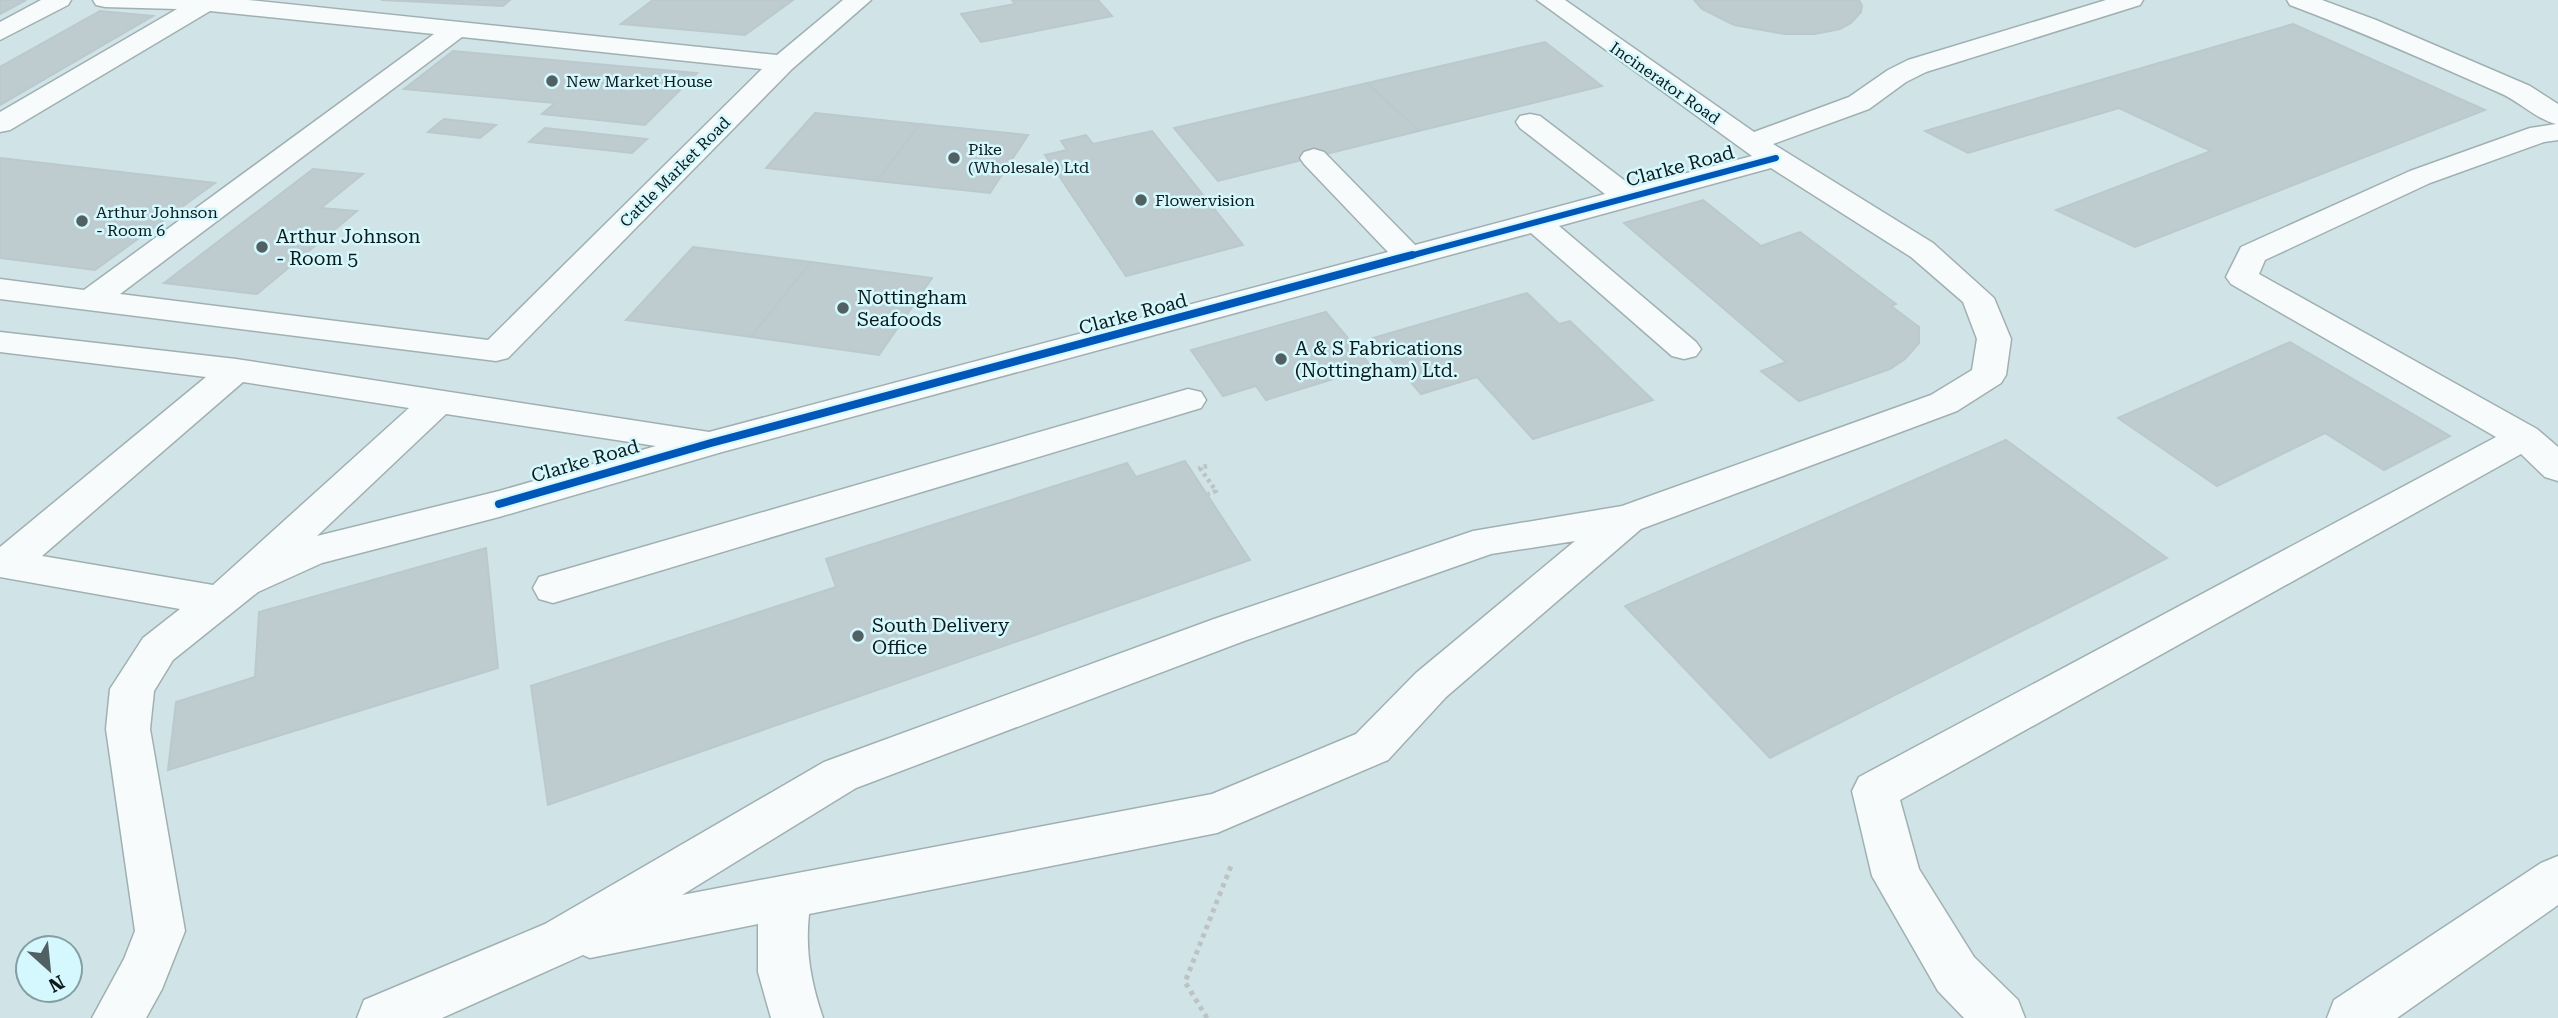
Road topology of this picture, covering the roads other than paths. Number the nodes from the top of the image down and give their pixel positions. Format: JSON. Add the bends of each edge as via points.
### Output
{"nodes":[{"id":1,"x":59,"y":0,"type":"edge"},
{"id":2,"x":105,"y":0,"type":"edge"},
{"id":3,"x":859,"y":0,"type":"edge"},
{"id":4,"x":1549,"y":0,"type":"edge"},
{"id":5,"x":2131,"y":0,"type":"edge"},
{"id":6,"x":2299,"y":0,"type":"edge"},
{"id":7,"x":169,"y":1,"type":"edge"},
{"id":8,"x":206,"y":3,"type":"junction"},
{"id":9,"x":457,"y":29,"type":"junction"},
{"id":10,"x":2,"y":30,"type":"edge"},
{"id":11,"x":783,"y":63,"type":"junction"},
{"id":12,"x":2558,"y":116,"type":"edge"},
{"id":13,"x":1530,"y":122,"type":"dead end"},
{"id":14,"x":0,"y":124,"type":"edge"},
{"id":15,"x":2558,"y":132,"type":"edge"},
{"id":16,"x":1763,"y":151,"type":"junction"},
{"id":17,"x":1314,"y":158,"type":"dead end"},
{"id":18,"x":1628,"y":198,"type":"junction"},
{"id":19,"x":1537,"y":223,"type":"junction"},
{"id":20,"x":1409,"y":256,"type":"junction"},
{"id":21,"x":0,"y":289,"type":"edge"},
{"id":22,"x":90,"y":301,"type":"junction"},
{"id":23,"x":0,"y":342,"type":"edge"},
{"id":24,"x":1684,"y":349,"type":"dead end"},
{"id":25,"x":236,"y":370,"type":"junction"},
{"id":26,"x":1188,"y":400,"type":"dead end"},
{"id":27,"x":437,"y":402,"type":"junction"},
{"id":28,"x":2524,"y":438,"type":"junction"},
{"id":29,"x":711,"y":443,"type":"junction"},
{"id":30,"x":2558,"y":468,"type":"edge"},
{"id":31,"x":1627,"y":519,"type":"junction"},
{"id":32,"x":7,"y":570,"type":"edge"},
{"id":33,"x":553,"y":588,"type":"dead end"},
{"id":34,"x":232,"y":591,"type":"junction"},
{"id":35,"x":2558,"y":878,"type":"edge"},
{"id":36,"x":788,"y":895,"type":"junction"},
{"id":37,"x":563,"y":940,"type":"junction"},
{"id":38,"x":118,"y":1018,"type":"edge"},
{"id":39,"x":383,"y":1018,"type":"edge"},
{"id":40,"x":797,"y":1018,"type":"edge"},
{"id":41,"x":1999,"y":1018,"type":"edge"},
{"id":42,"x":2353,"y":1018,"type":"edge"}],
"edges":[{"from":1,"to":10,"type":"main road"},
{"from":2,"to":7,"type":"main road"},
{"from":3,"to":11,"type":"main road","name":"Cattle Market Road"},
{"from":4,"to":16,"type":"main road","name":"Incinerator Road"},
{"from":5,"to":16,"type":"main road","name":"Clarke Road","via":[[1917,66],[1859,103]]},
{"from":6,"to":12,"type":"main road","via":[[2521,92]]},
{"from":7,"to":8,"type":"main road"},
{"from":8,"to":9,"type":"main road"},
{"from":8,"to":14,"type":"main road"},
{"from":9,"to":11,"type":"main road"},
{"from":9,"to":22,"type":"main road"},
{"from":11,"to":22,"type":"main road","name":"Cattle Market Road","via":[[496,351]]},
{"from":13,"to":18,"type":"main road"},
{"from":15,"to":28,"type":"main road","via":[[2540,134],[2420,177],[2252,254],[2242,276]]},
{"from":16,"to":18,"type":"main road","name":"Clarke Road"},
{"from":16,"to":31,"type":"main road","name":"Incinerator Road","via":[[1922,250],[1978,298],[1994,339],[1989,376],[1944,402]]},
{"from":17,"to":20,"type":"main road"},
{"from":18,"to":19,"type":"main road","name":"Clarke Road"},
{"from":19,"to":20,"type":"main road","name":"Clarke Road"},
{"from":19,"to":24,"type":"main road"},
{"from":20,"to":29,"type":"main road","name":"Clarke Road"},
{"from":21,"to":22,"type":"main road"},
{"from":23,"to":25,"type":"main road"},
{"from":25,"to":27,"type":"main road"},
{"from":25,"to":32,"type":"main road"},
{"from":26,"to":33,"type":"main road"},
{"from":27,"to":29,"type":"main road"},
{"from":27,"to":34,"type":"main road"},
{"from":28,"to":30,"type":"main road"},
{"from":28,"to":41,"type":"main road","via":[[1875,791],[1896,876],[1956,974]]},
{"from":29,"to":34,"type":"main road","name":"Clarke Road","via":[[311,552]]},
{"from":31,"to":36,"type":"main road","via":[[1431,685],[1372,747],[1217,813]]},
{"from":31,"to":37,"type":"main road","via":[[1487,541],[1229,630],[840,775]]},
{"from":32,"to":34,"type":"main road"},
{"from":34,"to":38,"type":"main road","via":[[158,649],[132,689],[128,729],[160,931]]},
{"from":35,"to":42,"type":"main road"},
{"from":36,"to":37,"type":"main road"},
{"from":36,"to":40,"type":"main road","via":[[780,929],[785,985]]},
{"from":37,"to":39,"type":"main road"}]}
